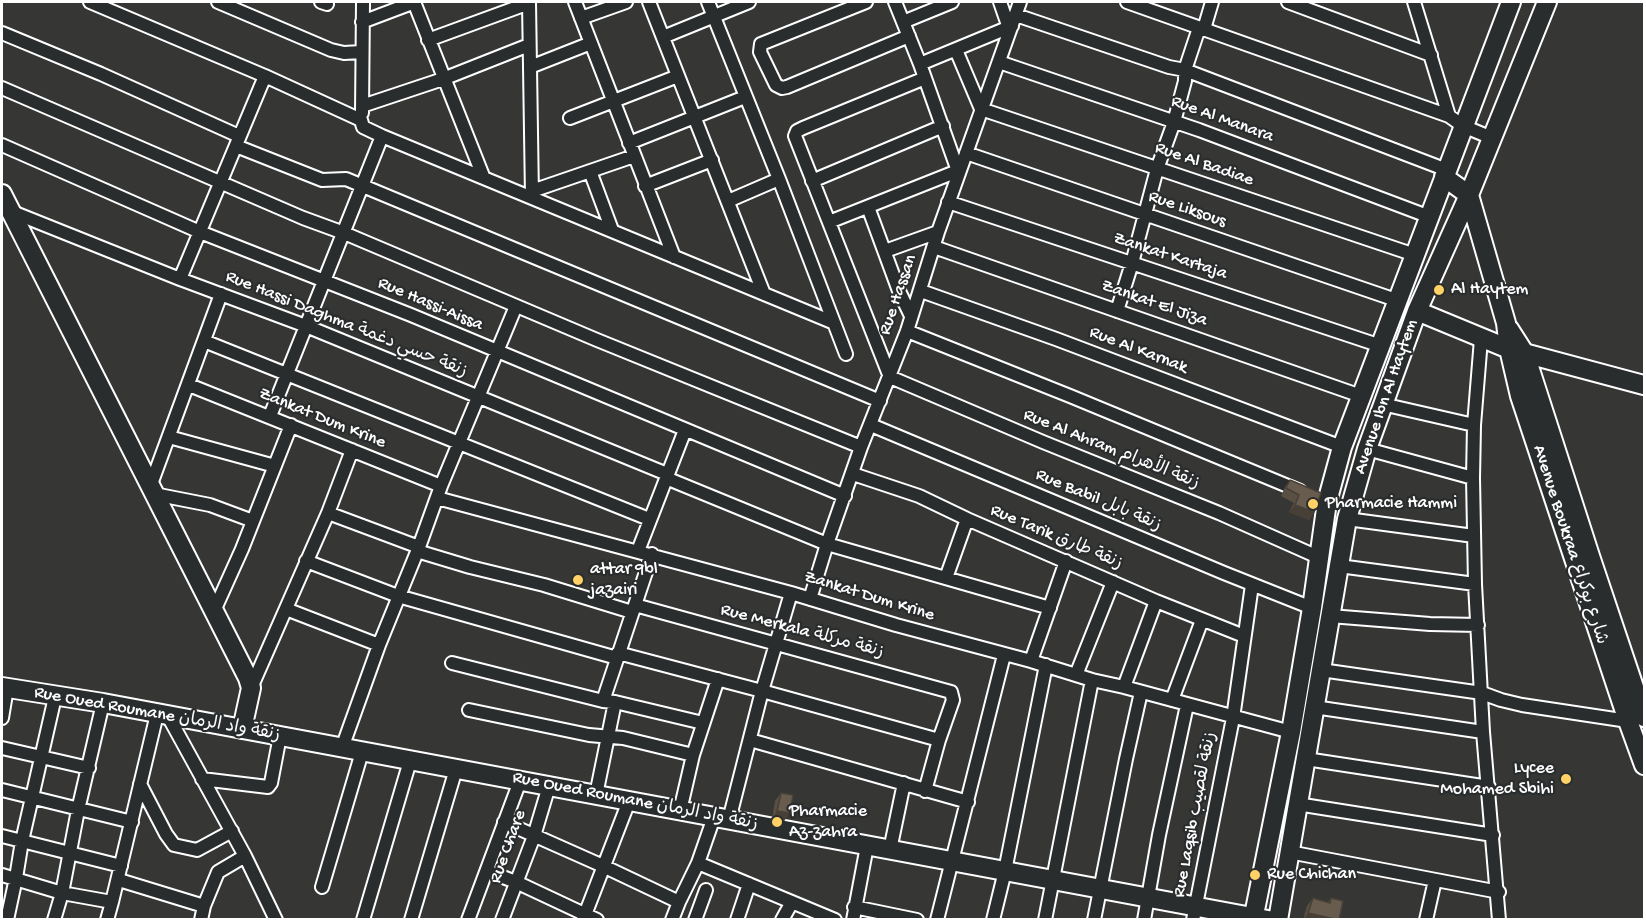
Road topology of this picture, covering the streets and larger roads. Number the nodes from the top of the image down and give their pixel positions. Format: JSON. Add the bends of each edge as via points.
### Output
{"nodes":[{"id":1,"x":90,"y":2,"type":"edge"},
{"id":2,"x":218,"y":2,"type":"edge"},
{"id":3,"x":363,"y":2,"type":"edge"},
{"id":4,"x":415,"y":2,"type":"edge"},
{"id":5,"x":529,"y":2,"type":"edge"},
{"id":6,"x":575,"y":2,"type":"edge"},
{"id":7,"x":626,"y":2,"type":"edge"},
{"id":8,"x":649,"y":2,"type":"edge"},
{"id":9,"x":708,"y":2,"type":"edge"},
{"id":10,"x":745,"y":2,"type":"edge"},
{"id":11,"x":866,"y":2,"type":"edge"},
{"id":12,"x":895,"y":2,"type":"edge"},
{"id":13,"x":951,"y":2,"type":"edge"},
{"id":14,"x":1000,"y":2,"type":"edge"},
{"id":15,"x":1020,"y":2,"type":"edge"},
{"id":16,"x":1127,"y":2,"type":"edge"},
{"id":17,"x":1212,"y":2,"type":"edge"},
{"id":18,"x":1288,"y":2,"type":"edge"},
{"id":19,"x":1414,"y":2,"type":"edge"},
{"id":20,"x":1511,"y":2,"type":"edge"},
{"id":21,"x":1547,"y":2,"type":"edge"},
{"id":22,"x":714,"y":16,"type":"junction"},
{"id":23,"x":581,"y":18,"type":"junction"},
{"id":24,"x":362,"y":22,"type":"junction"},
{"id":25,"x":903,"y":22,"type":"junction"},
{"id":26,"x":1012,"y":23,"type":"junction"},
{"id":27,"x":1204,"y":28,"type":"junction"},
{"id":28,"x":2,"y":33,"type":"edge"},
{"id":29,"x":909,"y":36,"type":"junction"},
{"id":30,"x":663,"y":37,"type":"junction"},
{"id":31,"x":428,"y":40,"type":"junction"},
{"id":32,"x":591,"y":43,"type":"junction"},
{"id":33,"x":529,"y":45,"type":"junction"},
{"id":34,"x":956,"y":50,"type":"junction"},
{"id":35,"x":361,"y":52,"type":"junction"},
{"id":36,"x":1431,"y":56,"type":"junction"},
{"id":37,"x":999,"y":62,"type":"junction"},
{"id":38,"x":920,"y":64,"type":"junction"},
{"id":39,"x":530,"y":67,"type":"junction"},
{"id":40,"x":1185,"y":70,"type":"junction"},
{"id":41,"x":265,"y":76,"type":"junction"},
{"id":42,"x":678,"y":76,"type":"junction"},
{"id":43,"x":925,"y":78,"type":"junction"},
{"id":44,"x":443,"y":79,"type":"junction"},
{"id":45,"x":2,"y":88,"type":"edge"},
{"id":46,"x":745,"y":97,"type":"junction"},
{"id":47,"x":614,"y":102,"type":"junction"},
{"id":48,"x":362,"y":106,"type":"junction"},
{"id":49,"x":981,"y":109,"type":"junction"},
{"id":50,"x":570,"y":118,"type":"dead end"},
{"id":51,"x":695,"y":118,"type":"junction"},
{"id":52,"x":361,"y":120,"type":"junction"},
{"id":53,"x":1456,"y":121,"type":"junction"},
{"id":54,"x":1173,"y":122,"type":"junction"},
{"id":55,"x":943,"y":126,"type":"junction"},
{"id":56,"x":382,"y":136,"type":"junction"},
{"id":57,"x":1492,"y":138,"type":"junction"},
{"id":58,"x":237,"y":141,"type":"junction"},
{"id":59,"x":2,"y":145,"type":"edge"},
{"id":60,"x":632,"y":149,"type":"junction"},
{"id":61,"x":966,"y":153,"type":"junction"},
{"id":62,"x":712,"y":160,"type":"junction"},
{"id":63,"x":1157,"y":169,"type":"junction"},
{"id":64,"x":959,"y":170,"type":"junction"},
{"id":65,"x":590,"y":171,"type":"junction"},
{"id":66,"x":1446,"y":173,"type":"junction"},
{"id":67,"x":483,"y":176,"type":"junction"},
{"id":68,"x":779,"y":179,"type":"junction"},
{"id":69,"x":812,"y":181,"type":"junction"},
{"id":70,"x":220,"y":183,"type":"junction"},
{"id":71,"x":362,"y":186,"type":"junction"},
{"id":72,"x":645,"y":186,"type":"junction"},
{"id":73,"x":532,"y":194,"type":"junction"},
{"id":74,"x":2,"y":195,"type":"edge"},
{"id":75,"x":1469,"y":195,"type":"junction"},
{"id":76,"x":728,"y":201,"type":"junction"},
{"id":77,"x":948,"y":202,"type":"junction"},
{"id":78,"x":868,"y":207,"type":"junction"},
{"id":79,"x":10,"y":211,"type":"junction"},
{"id":80,"x":1146,"y":215,"type":"junction"},
{"id":81,"x":1430,"y":217,"type":"junction"},
{"id":82,"x":829,"y":222,"type":"junction"},
{"id":83,"x":612,"y":230,"type":"junction"},
{"id":84,"x":200,"y":232,"type":"junction"},
{"id":85,"x":938,"y":232,"type":"junction"},
{"id":86,"x":344,"y":233,"type":"junction"},
{"id":87,"x":1482,"y":238,"type":"junction"},
{"id":88,"x":1450,"y":240,"type":"junction"},
{"id":89,"x":934,"y":247,"type":"junction"},
{"id":90,"x":885,"y":251,"type":"junction"},
{"id":91,"x":1415,"y":255,"type":"junction"},
{"id":92,"x":674,"y":257,"type":"junction"},
{"id":93,"x":1132,"y":263,"type":"junction"},
{"id":94,"x":180,"y":279,"type":"junction"},
{"id":95,"x":324,"y":280,"type":"junction"},
{"id":96,"x":921,"y":291,"type":"junction"},
{"id":97,"x":220,"y":294,"type":"junction"},
{"id":98,"x":764,"y":294,"type":"junction"},
{"id":99,"x":1396,"y":300,"type":"junction"},
{"id":100,"x":516,"y":306,"type":"junction"},
{"id":101,"x":1117,"y":310,"type":"junction"},
{"id":102,"x":1417,"y":311,"type":"junction"},
{"id":103,"x":911,"y":316,"type":"junction"},
{"id":104,"x":832,"y":322,"type":"junction"},
{"id":105,"x":306,"y":326,"type":"junction"},
{"id":106,"x":907,"y":331,"type":"junction"},
{"id":107,"x":1481,"y":339,"type":"junction"},
{"id":108,"x":204,"y":341,"type":"junction"},
{"id":109,"x":1381,"y":346,"type":"junction"},
{"id":110,"x":497,"y":352,"type":"junction"},
{"id":111,"x":1517,"y":352,"type":"junction"},
{"id":112,"x":846,"y":354,"type":"dead end"},
{"id":113,"x":287,"y":373,"type":"junction"},
{"id":114,"x":890,"y":376,"type":"junction"},
{"id":115,"x":189,"y":385,"type":"junction"},
{"id":116,"x":1644,"y":385,"type":"edge"},
{"id":117,"x":1361,"y":396,"type":"junction"},
{"id":118,"x":478,"y":397,"type":"junction"},
{"id":119,"x":880,"y":401,"type":"junction"},
{"id":120,"x":1382,"y":404,"type":"junction"},
{"id":121,"x":270,"y":416,"type":"junction"},
{"id":122,"x":291,"y":425,"type":"junction"},
{"id":123,"x":871,"y":425,"type":"junction"},
{"id":124,"x":1474,"y":425,"type":"junction"},
{"id":125,"x":685,"y":430,"type":"junction"},
{"id":126,"x":169,"y":437,"type":"junction"},
{"id":127,"x":459,"y":443,"type":"junction"},
{"id":128,"x":861,"y":447,"type":"junction"},
{"id":129,"x":1342,"y":447,"type":"junction"},
{"id":130,"x":1367,"y":449,"type":"junction"},
{"id":131,"x":352,"y":450,"type":"junction"},
{"id":132,"x":275,"y":466,"type":"junction"},
{"id":133,"x":853,"y":474,"type":"junction"},
{"id":134,"x":667,"y":476,"type":"junction"},
{"id":135,"x":1473,"y":478,"type":"junction"},
{"id":136,"x":152,"y":490,"type":"junction"},
{"id":137,"x":439,"y":492,"type":"junction"},
{"id":138,"x":845,"y":496,"type":"junction"},
{"id":139,"x":1327,"y":502,"type":"junction"},
{"id":140,"x":328,"y":513,"type":"junction"},
{"id":141,"x":649,"y":519,"type":"junction"},
{"id":142,"x":967,"y":519,"type":"junction"},
{"id":143,"x":1347,"y":519,"type":"junction"},
{"id":144,"x":253,"y":521,"type":"junction"},
{"id":145,"x":1474,"y":536,"type":"junction"},
{"id":146,"x":827,"y":544,"type":"junction"},
{"id":147,"x":418,"y":549,"type":"junction"},
{"id":148,"x":638,"y":551,"type":"junction"},
{"id":149,"x":652,"y":554,"type":"junction"},
{"id":150,"x":1318,"y":557,"type":"junction"},
{"id":151,"x":306,"y":561,"type":"junction"},
{"id":152,"x":1066,"y":561,"type":"junction"},
{"id":153,"x":1339,"y":566,"type":"junction"},
{"id":154,"x":946,"y":578,"type":"junction"},
{"id":155,"x":1113,"y":582,"type":"junction"},
{"id":156,"x":1475,"y":584,"type":"junction"},
{"id":157,"x":1251,"y":585,"type":"junction"},
{"id":158,"x":791,"y":593,"type":"junction"},
{"id":159,"x":398,"y":596,"type":"junction"},
{"id":160,"x":810,"y":599,"type":"junction"},
{"id":161,"x":1156,"y":602,"type":"junction"},
{"id":162,"x":634,"y":608,"type":"junction"},
{"id":163,"x":1050,"y":608,"type":"junction"},
{"id":164,"x":1312,"y":608,"type":"junction"},
{"id":165,"x":286,"y":609,"type":"junction"},
{"id":166,"x":214,"y":611,"type":"junction"},
{"id":167,"x":1330,"y":616,"type":"junction"},
{"id":168,"x":1202,"y":621,"type":"junction"},
{"id":169,"x":1478,"y":625,"type":"junction"},
{"id":170,"x":1244,"y":636,"type":"junction"},
{"id":171,"x":776,"y":643,"type":"junction"},
{"id":172,"x":379,"y":645,"type":"junction"},
{"id":173,"x":1004,"y":655,"type":"junction"},
{"id":174,"x":617,"y":656,"type":"junction"},
{"id":175,"x":1031,"y":661,"type":"junction"},
{"id":176,"x":452,"y":663,"type":"dead end"},
{"id":177,"x":1046,"y":665,"type":"junction"},
{"id":178,"x":1321,"y":670,"type":"junction"},
{"id":179,"x":1076,"y":675,"type":"junction"},
{"id":180,"x":718,"y":679,"type":"junction"},
{"id":181,"x":1092,"y":680,"type":"junction"},
{"id":182,"x":1124,"y":687,"type":"junction"},
{"id":183,"x":4,"y":688,"type":"edge"},
{"id":184,"x":251,"y":688,"type":"junction"},
{"id":185,"x":762,"y":691,"type":"junction"},
{"id":186,"x":1142,"y":692,"type":"junction"},
{"id":187,"x":1482,"y":693,"type":"junction"},
{"id":188,"x":55,"y":697,"type":"junction"},
{"id":189,"x":1172,"y":700,"type":"junction"},
{"id":190,"x":609,"y":701,"type":"junction"},
{"id":191,"x":103,"y":704,"type":"junction"},
{"id":192,"x":1187,"y":705,"type":"junction"},
{"id":193,"x":1314,"y":706,"type":"junction"},
{"id":194,"x":469,"y":710,"type":"dead end"},
{"id":195,"x":163,"y":715,"type":"junction"},
{"id":196,"x":2,"y":718,"type":"edge"},
{"id":197,"x":1233,"y":718,"type":"junction"},
{"id":198,"x":1636,"y":719,"type":"edge"},
{"id":199,"x":703,"y":723,"type":"junction"},
{"id":200,"x":242,"y":729,"type":"junction"},
{"id":201,"x":1291,"y":732,"type":"junction"},
{"id":202,"x":1483,"y":732,"type":"junction"},
{"id":203,"x":280,"y":736,"type":"junction"},
{"id":204,"x":606,"y":737,"type":"junction"},
{"id":205,"x":750,"y":740,"type":"junction"},
{"id":206,"x":939,"y":740,"type":"junction"},
{"id":207,"x":2,"y":748,"type":"edge"},
{"id":208,"x":342,"y":748,"type":"junction"},
{"id":209,"x":362,"y":752,"type":"junction"},
{"id":210,"x":41,"y":756,"type":"junction"},
{"id":211,"x":693,"y":756,"type":"junction"},
{"id":212,"x":1306,"y":759,"type":"junction"},
{"id":213,"x":410,"y":761,"type":"junction"},
{"id":214,"x":1644,"y":765,"type":"edge"},
{"id":215,"x":89,"y":768,"type":"junction"},
{"id":216,"x":456,"y":769,"type":"junction"},
{"id":217,"x":202,"y":779,"type":"junction"},
{"id":218,"x":520,"y":781,"type":"junction"},
{"id":219,"x":904,"y":783,"type":"junction"},
{"id":220,"x":140,"y":784,"type":"junction"},
{"id":221,"x":549,"y":786,"type":"junction"},
{"id":222,"x":1489,"y":787,"type":"junction"},
{"id":223,"x":2,"y":790,"type":"edge"},
{"id":224,"x":925,"y":790,"type":"junction"},
{"id":225,"x":596,"y":795,"type":"junction"},
{"id":226,"x":32,"y":798,"type":"junction"},
{"id":227,"x":629,"y":801,"type":"junction"},
{"id":228,"x":968,"y":802,"type":"junction"},
{"id":229,"x":1297,"y":804,"type":"junction"},
{"id":230,"x":78,"y":810,"type":"junction"},
{"id":231,"x":680,"y":811,"type":"junction"},
{"id":232,"x":721,"y":819,"type":"junction"},
{"id":233,"x":132,"y":822,"type":"junction"},
{"id":234,"x":504,"y":822,"type":"junction"},
{"id":235,"x":232,"y":831,"type":"junction"},
{"id":236,"x":1493,"y":835,"type":"junction"},
{"id":237,"x":2,"y":836,"type":"edge"},
{"id":238,"x":534,"y":836,"type":"junction"},
{"id":239,"x":22,"y":841,"type":"junction"},
{"id":240,"x":867,"y":846,"type":"junction"},
{"id":241,"x":890,"y":850,"type":"junction"},
{"id":242,"x":69,"y":852,"type":"junction"},
{"id":243,"x":1288,"y":852,"type":"junction"},
{"id":244,"x":245,"y":856,"type":"junction"},
{"id":245,"x":952,"y":861,"type":"junction"},
{"id":246,"x":698,"y":863,"type":"junction"},
{"id":247,"x":121,"y":866,"type":"junction"},
{"id":248,"x":603,"y":866,"type":"junction"},
{"id":249,"x":488,"y":871,"type":"junction"},
{"id":250,"x":1005,"y":871,"type":"junction"},
{"id":251,"x":2,"y":875,"type":"edge"},
{"id":252,"x":16,"y":878,"type":"junction"},
{"id":253,"x":118,"y":880,"type":"junction"},
{"id":254,"x":1053,"y":880,"type":"junction"},
{"id":255,"x":1435,"y":880,"type":"junction"},
{"id":256,"x":516,"y":882,"type":"junction"},
{"id":257,"x":749,"y":884,"type":"junction"},
{"id":258,"x":322,"y":887,"type":"dead end"},
{"id":259,"x":1100,"y":889,"type":"junction"},
{"id":260,"x":705,"y":890,"type":"dead end"},
{"id":261,"x":62,"y":892,"type":"junction"},
{"id":262,"x":1498,"y":892,"type":"junction"},
{"id":263,"x":1148,"y":898,"type":"junction"},
{"id":264,"x":112,"y":902,"type":"junction"},
{"id":265,"x":679,"y":902,"type":"junction"},
{"id":266,"x":792,"y":902,"type":"junction"},
{"id":267,"x":204,"y":906,"type":"junction"},
{"id":268,"x":853,"y":913,"type":"edge"},
{"id":269,"x":1195,"y":913,"type":"edge"},
{"id":270,"x":584,"y":917,"type":"edge"},
{"id":271,"x":473,"y":918,"type":"edge"},
{"id":272,"x":1258,"y":919,"type":"edge"},
{"id":273,"x":7,"y":920,"type":"edge"},
{"id":274,"x":54,"y":920,"type":"edge"},
{"id":275,"x":107,"y":920,"type":"edge"},
{"id":276,"x":201,"y":920,"type":"edge"},
{"id":277,"x":276,"y":920,"type":"edge"},
{"id":278,"x":363,"y":920,"type":"edge"},
{"id":279,"x":411,"y":920,"type":"edge"},
{"id":280,"x":502,"y":920,"type":"edge"},
{"id":281,"x":597,"y":920,"type":"edge"},
{"id":282,"x":672,"y":920,"type":"edge"},
{"id":283,"x":695,"y":920,"type":"edge"},
{"id":284,"x":737,"y":920,"type":"edge"},
{"id":285,"x":782,"y":920,"type":"edge"},
{"id":286,"x":835,"y":920,"type":"edge"},
{"id":287,"x":917,"y":920,"type":"edge"},
{"id":288,"x":937,"y":920,"type":"edge"},
{"id":289,"x":993,"y":920,"type":"edge"},
{"id":290,"x":1045,"y":920,"type":"edge"},
{"id":291,"x":1094,"y":920,"type":"edge"},
{"id":292,"x":1144,"y":920,"type":"edge"},
{"id":293,"x":1278,"y":920,"type":"edge"},
{"id":294,"x":1426,"y":920,"type":"edge"},
{"id":295,"x":1499,"y":920,"type":"edge"}],
"edges":[{"from":1,"to":41,"type":"street"},
{"from":2,"to":35,"type":"street","via":[[331,50]]},
{"from":3,"to":24,"type":"street"},
{"from":4,"to":24,"type":"street"},
{"from":4,"to":31,"type":"street"},
{"from":5,"to":31,"type":"street"},
{"from":5,"to":33,"type":"street"},
{"from":6,"to":23,"type":"street"},
{"from":7,"to":23,"type":"street"},
{"from":8,"to":30,"type":"street"},
{"from":9,"to":22,"type":"street"},
{"from":10,"to":22,"type":"street"},
{"from":11,"to":29,"type":"street","via":[[761,44],[760,52],[776,85],[787,87]]},
{"from":12,"to":25,"type":"street"},
{"from":13,"to":25,"type":"street"},
{"from":14,"to":26,"type":"street"},
{"from":15,"to":26,"type":"street","name":"Rue Hassan"},
{"from":16,"to":27,"type":"street"},
{"from":17,"to":27,"type":"street"},
{"from":18,"to":36,"type":"street"},
{"from":19,"to":36,"type":"street"},
{"from":20,"to":53,"type":"street","name":"Avenue Ibn Al Haytem"},
{"from":21,"to":57,"type":"street","name":"Avenue Ibn Al Haytem"},
{"from":22,"to":30,"type":"street"},
{"from":22,"to":46,"type":"street"},
{"from":23,"to":32,"type":"street"},
{"from":24,"to":35,"type":"street"},
{"from":25,"to":29,"type":"street"},
{"from":26,"to":34,"type":"street"},
{"from":26,"to":37,"type":"street","name":"Rue Hassan"},
{"from":26,"to":40,"type":"street"},
{"from":27,"to":40,"type":"street","via":[[1198,31]]},
{"from":27,"to":53,"type":"street"},
{"from":28,"to":58,"type":"street","via":[[101,74]]},
{"from":29,"to":38,"type":"street"},
{"from":30,"to":42,"type":"street"},
{"from":31,"to":44,"type":"street"},
{"from":32,"to":39,"type":"street"},
{"from":32,"to":47,"type":"street"},
{"from":33,"to":39,"type":"street"},
{"from":33,"to":44,"type":"street"},
{"from":34,"to":38,"type":"street"},
{"from":34,"to":49,"type":"street"},
{"from":35,"to":48,"type":"street"},
{"from":36,"to":53,"type":"street"},
{"from":37,"to":49,"type":"street","name":"Rue Hassan"},
{"from":37,"to":54,"type":"street","name":"Rue Al Manara"},
{"from":38,"to":43,"type":"street"},
{"from":39,"to":73,"type":"street"},
{"from":40,"to":54,"type":"street"},
{"from":40,"to":66,"type":"street"},
{"from":41,"to":52,"type":"street"},
{"from":41,"to":58,"type":"street"},
{"from":42,"to":47,"type":"street"},
{"from":42,"to":51,"type":"street"},
{"from":43,"to":55,"type":"street"},
{"from":43,"to":69,"type":"street","via":[[797,131],[796,140]]},
{"from":44,"to":48,"type":"street"},
{"from":44,"to":67,"type":"street"},
{"from":45,"to":70,"type":"street"},
{"from":46,"to":51,"type":"street"},
{"from":46,"to":68,"type":"street"},
{"from":47,"to":50,"type":"street"},
{"from":47,"to":60,"type":"street"},
{"from":48,"to":52,"type":"street"},
{"from":49,"to":61,"type":"street","name":"Rue Hassan"},
{"from":49,"to":63,"type":"street","name":"Rue Al Badiae"},
{"from":51,"to":60,"type":"street"},
{"from":51,"to":62,"type":"street"},
{"from":52,"to":56,"type":"street","via":[[363,127]]},
{"from":53,"to":57,"type":"street"},
{"from":53,"to":66,"type":"street","name":"Avenue Ibn Al Haytem"},
{"from":54,"to":63,"type":"street"},
{"from":54,"to":81,"type":"street","name":"Rue Al Manara"},
{"from":55,"to":64,"type":"street"},
{"from":55,"to":69,"type":"street"},
{"from":56,"to":67,"type":"street"},
{"from":56,"to":71,"type":"street"},
{"from":57,"to":75,"type":"street","name":"Avenue Ibn Al Haytem"},
{"from":58,"to":70,"type":"street"},
{"from":58,"to":71,"type":"street","via":[[322,180],[346,179]]},
{"from":59,"to":84,"type":"street","name":"Rue Hassi-Aissa"},
{"from":60,"to":65,"type":"street"},
{"from":60,"to":72,"type":"street"},
{"from":61,"to":64,"type":"street","name":"Rue Hassan"},
{"from":61,"to":80,"type":"street","name":"Rue Liksous"},
{"from":62,"to":72,"type":"street"},
{"from":62,"to":76,"type":"street"},
{"from":63,"to":80,"type":"street"},
{"from":63,"to":91,"type":"street","name":"Rue Al Badiae"},
{"from":64,"to":77,"type":"street","name":"Rue Hassan"},
{"from":64,"to":78,"type":"street"},
{"from":65,"to":73,"type":"street"},
{"from":65,"to":83,"type":"street"},
{"from":66,"to":75,"type":"street"},
{"from":66,"to":81,"type":"street","name":"Avenue Ibn Al Haytem"},
{"from":67,"to":73,"type":"street"},
{"from":68,"to":76,"type":"street"},
{"from":68,"to":104,"type":"street"},
{"from":69,"to":82,"type":"street"},
{"from":70,"to":84,"type":"street"},
{"from":70,"to":86,"type":"street"},
{"from":71,"to":86,"type":"street"},
{"from":71,"to":119,"type":"street"},
{"from":72,"to":92,"type":"street"},
{"from":73,"to":83,"type":"street"},
{"from":74,"to":79,"type":"street"},
{"from":75,"to":87,"type":"street","name":"Avenue Boukraa شارع بوكراع"},
{"from":75,"to":88,"type":"street","name":"Avenue Ibn Al Haytem"},
{"from":76,"to":98,"type":"street"},
{"from":77,"to":85,"type":"street","name":"Rue Hassan"},
{"from":77,"to":93,"type":"street","name":"Zankat Kartaja"},
{"from":78,"to":82,"type":"street"},
{"from":78,"to":90,"type":"street"},
{"from":79,"to":94,"type":"street","name":"Rue Hassi Daghma زنقة حسي دغمة"},
{"from":79,"to":136,"type":"street"},
{"from":80,"to":93,"type":"street"},
{"from":80,"to":99,"type":"street","name":"Rue Liksous"},
{"from":81,"to":91,"type":"street","name":"Avenue Ibn Al Haytem"},
{"from":82,"to":114,"type":"street"},
{"from":83,"to":92,"type":"street"},
{"from":84,"to":94,"type":"street"},
{"from":84,"to":95,"type":"street","name":"Rue Hassi-Aissa"},
{"from":85,"to":89,"type":"street","name":"Rue Hassan"},
{"from":85,"to":90,"type":"street"},
{"from":86,"to":95,"type":"street"},
{"from":86,"to":100,"type":"street"},
{"from":87,"to":88,"type":"street","via":[[1471,234]]},
{"from":87,"to":111,"type":"street","name":"Avenue Boukraa شارع بوكراع"},
{"from":88,"to":102,"type":"street","name":"Avenue Ibn Al Haytem"},
{"from":89,"to":96,"type":"street","name":"Rue Hassan"},
{"from":89,"to":101,"type":"street","name":"Zankat El Jiza"},
{"from":90,"to":103,"type":"street"},
{"from":91,"to":99,"type":"street","name":"Avenue Ibn Al Haytem"},
{"from":92,"to":98,"type":"street"},
{"from":93,"to":101,"type":"street"},
{"from":93,"to":109,"type":"street","name":"Zankat Kartaja"},
{"from":94,"to":97,"type":"street","name":"Rue Hassi Daghma زنقة حسي دغمة"},
{"from":95,"to":105,"type":"street"},
{"from":95,"to":110,"type":"street","name":"Rue Hassi-Aissa"},
{"from":96,"to":103,"type":"street","name":"Rue Hassan"},
{"from":96,"to":129,"type":"street","name":"Rue Al Karnak"},
{"from":97,"to":105,"type":"street","name":"Rue Hassi Daghma زنقة حسي دغمة"},
{"from":97,"to":108,"type":"street"},
{"from":98,"to":104,"type":"street"},
{"from":99,"to":109,"type":"street","name":"Avenue Ibn Al Haytem"},
{"from":100,"to":110,"type":"street"},
{"from":100,"to":128,"type":"street"},
{"from":101,"to":117,"type":"street","name":"Zankat El Jiza"},
{"from":102,"to":107,"type":"street"},
{"from":102,"to":120,"type":"street","name":"Avenue Ibn Al Haytem"},
{"from":103,"to":106,"type":"street","name":"Rue Hassan"},
{"from":104,"to":112,"type":"street"},
{"from":105,"to":113,"type":"street"},
{"from":105,"to":118,"type":"street","name":"Rue Hassi Daghma زنقة حسي دغمة"},
{"from":106,"to":114,"type":"street","name":"Rue Hassan"},
{"from":106,"to":139,"type":"street"},
{"from":107,"to":111,"type":"street"},
{"from":107,"to":124,"type":"street"},
{"from":108,"to":113,"type":"street"},
{"from":108,"to":115,"type":"street"},
{"from":109,"to":117,"type":"street","name":"Avenue Ibn Al Haytem"},
{"from":110,"to":118,"type":"street"},
{"from":110,"to":125,"type":"street","name":"Rue Hassi-Aissa"},
{"from":111,"to":116,"type":"street"},
{"from":111,"to":198,"type":"street","name":"Avenue Boukraa شارع بوكراع","via":[[1590,556]]},
{"from":113,"to":121,"type":"street"},
{"from":113,"to":127,"type":"street"},
{"from":114,"to":119,"type":"street","name":"Rue Hassan"},
{"from":114,"to":150,"type":"street","name":"Rue Al Ahram زنقة الأهرام"},
{"from":115,"to":121,"type":"street","name":"Zankat Dum Krine"},
{"from":115,"to":126,"type":"street"},
{"from":117,"to":129,"type":"street","name":"Avenue Ibn Al Haytem"},
{"from":118,"to":127,"type":"street"},
{"from":118,"to":134,"type":"street","name":"Rue Hassi Daghma زنقة حسي دغمة"},
{"from":119,"to":123,"type":"street","name":"Rue Hassan"},
{"from":120,"to":124,"type":"street"},
{"from":120,"to":130,"type":"street","name":"Avenue Ibn Al Haytem"},
{"from":121,"to":122,"type":"street","name":"Zankat Dum Krine"},
{"from":122,"to":131,"type":"street","name":"Zankat Dum Krine"},
{"from":122,"to":132,"type":"street"},
{"from":123,"to":128,"type":"street","name":"Rue Hassan"},
{"from":123,"to":157,"type":"street","name":"Rue Babil زنقة بابل"},
{"from":124,"to":135,"type":"street"},
{"from":125,"to":134,"type":"street"},
{"from":125,"to":138,"type":"street","name":"Rue Hassi-Aissa"},
{"from":126,"to":132,"type":"street"},
{"from":126,"to":136,"type":"street"},
{"from":127,"to":137,"type":"street"},
{"from":127,"to":141,"type":"street"},
{"from":128,"to":133,"type":"street","name":"Rue Hassan"},
{"from":129,"to":139,"type":"street","name":"Avenue Ibn Al Haytem"},
{"from":130,"to":135,"type":"street"},
{"from":130,"to":143,"type":"street","name":"Avenue Ibn Al Haytem"},
{"from":131,"to":137,"type":"street","name":"Zankat Dum Krine"},
{"from":131,"to":140,"type":"street"},
{"from":132,"to":144,"type":"street"},
{"from":133,"to":138,"type":"street","name":"Rue Hassan"},
{"from":133,"to":142,"type":"street","name":"Rue Tarik زنقة طارق","via":[[919,496]]},
{"from":134,"to":141,"type":"street"},
{"from":134,"to":146,"type":"street","name":"Rue Hassi Daghma زنقة حسي دغمة"},
{"from":135,"to":145,"type":"street"},
{"from":136,"to":144,"type":"street"},
{"from":136,"to":166,"type":"street"},
{"from":137,"to":147,"type":"street"},
{"from":137,"to":148,"type":"street","name":"Zankat Dum Krine"},
{"from":138,"to":146,"type":"street","name":"Rue Hassan"},
{"from":139,"to":150,"type":"street","name":"Avenue Ibn Al Haytem"},
{"from":140,"to":147,"type":"street","name":"Rue Merkala زنقة مركلة"},
{"from":140,"to":151,"type":"street"},
{"from":141,"to":148,"type":"street"},
{"from":142,"to":152,"type":"street","name":"Rue Tarik زنقة طارق"},
{"from":142,"to":154,"type":"street"},
{"from":143,"to":145,"type":"street"},
{"from":143,"to":153,"type":"street","name":"Avenue Ibn Al Haytem"},
{"from":144,"to":166,"type":"street"},
{"from":145,"to":156,"type":"street"},
{"from":146,"to":154,"type":"street","name":"Rue Hassi Daghma زنقة حسي دغمة"},
{"from":146,"to":160,"type":"street","name":"Rue Hassan"},
{"from":147,"to":159,"type":"street"},
{"from":147,"to":162,"type":"street","name":"Rue Merkala زنقة مركلة","via":[[470,567]]},
{"from":148,"to":149,"type":"street","name":"Zankat Dum Krine"},
{"from":149,"to":158,"type":"street","name":"Zankat Dum Krine"},
{"from":149,"to":162,"type":"street"},
{"from":150,"to":164,"type":"street","name":"Avenue Ibn Al Haytem"},
{"from":151,"to":159,"type":"street"},
{"from":151,"to":165,"type":"street"},
{"from":152,"to":155,"type":"street","name":"Rue Tarik زنقة طارق"},
{"from":152,"to":163,"type":"street"},
{"from":153,"to":156,"type":"street"},
{"from":153,"to":167,"type":"street","name":"Avenue Ibn Al Haytem"},
{"from":154,"to":163,"type":"street","name":"Rue Hassi Daghma زنقة حسي دغمة"},
{"from":155,"to":161,"type":"street","name":"Rue Tarik زنقة طارق"},
{"from":155,"to":179,"type":"street"},
{"from":156,"to":169,"type":"street"},
{"from":157,"to":164,"type":"street","name":"Rue Babil زنقة بابل"},
{"from":157,"to":170,"type":"street","name":"Rue Laqsib زنقة لقصيب"},
{"from":158,"to":160,"type":"street","name":"Zankat Dum Krine"},
{"from":158,"to":171,"type":"street"},
{"from":159,"to":172,"type":"street"},
{"from":159,"to":174,"type":"street"},
{"from":160,"to":173,"type":"street","name":"Zankat Dum Krine"},
{"from":161,"to":168,"type":"street","name":"Rue Tarik زنقة طارق"},
{"from":161,"to":182,"type":"street"},
{"from":162,"to":171,"type":"street","name":"Rue Merkala زنقة مركلة"},
{"from":162,"to":174,"type":"street"},
{"from":163,"to":175,"type":"street"},
{"from":164,"to":201,"type":"street","name":"Avenue Ibn Al Haytem"},
{"from":165,"to":172,"type":"street"},
{"from":165,"to":184,"type":"street"},
{"from":166,"to":184,"type":"street"},
{"from":167,"to":169,"type":"street"},
{"from":167,"to":178,"type":"street","name":"Avenue Ibn Al Haytem"},
{"from":168,"to":170,"type":"street","name":"Rue Tarik زنقة طارق"},
{"from":168,"to":189,"type":"street"},
{"from":169,"to":187,"type":"street"},
{"from":170,"to":197,"type":"street","name":"Rue Laqsib زنقة لقصيب"},
{"from":171,"to":185,"type":"street"},
{"from":171,"to":206,"type":"street","name":"Rue Merkala زنقة مركلة","via":[[948,691],[953,700]]},
{"from":172,"to":208,"type":"street"},
{"from":173,"to":175,"type":"street","name":"Zankat Dum Krine"},
{"from":173,"to":228,"type":"street"},
{"from":174,"to":180,"type":"street"},
{"from":174,"to":190,"type":"street"},
{"from":175,"to":177,"type":"street","name":"Zankat Dum Krine"},
{"from":176,"to":190,"type":"street"},
{"from":177,"to":179,"type":"street","name":"Zankat Dum Krine"},
{"from":177,"to":250,"type":"street"},
{"from":178,"to":187,"type":"street"},
{"from":178,"to":193,"type":"street","name":"Avenue Ibn Al Haytem"},
{"from":179,"to":181,"type":"street","name":"Zankat Dum Krine"},
{"from":180,"to":185,"type":"street"},
{"from":180,"to":199,"type":"street"},
{"from":181,"to":182,"type":"street","name":"Zankat Dum Krine"},
{"from":181,"to":254,"type":"street"},
{"from":182,"to":186,"type":"street","name":"Zankat Dum Krine"},
{"from":183,"to":188,"type":"street","name":"Rue Oued Roumane زنقة واد الرمان"},
{"from":183,"to":196,"type":"street"},
{"from":184,"to":200,"type":"street"},
{"from":185,"to":205,"type":"street"},
{"from":185,"to":206,"type":"street"},
{"from":186,"to":189,"type":"street","name":"Zankat Dum Krine"},
{"from":186,"to":259,"type":"street"},
{"from":187,"to":198,"type":"street","via":[[1522,705]]},
{"from":187,"to":202,"type":"street"},
{"from":188,"to":191,"type":"street","name":"Rue Oued Roumane زنقة واد الرمان"},
{"from":188,"to":210,"type":"street"},
{"from":189,"to":192,"type":"street","name":"Zankat Dum Krine"},
{"from":190,"to":199,"type":"street"},
{"from":190,"to":204,"type":"street"},
{"from":191,"to":195,"type":"street","name":"Rue Oued Roumane زنقة واد الرمان"},
{"from":191,"to":215,"type":"street"},
{"from":192,"to":197,"type":"street","name":"Zankat Dum Krine"},
{"from":192,"to":263,"type":"street"},
{"from":193,"to":202,"type":"street"},
{"from":193,"to":212,"type":"street","name":"Avenue Ibn Al Haytem"},
{"from":194,"to":204,"type":"street"},
{"from":195,"to":200,"type":"street","name":"Rue Oued Roumane زنقة واد الرمان"},
{"from":195,"to":217,"type":"street"},
{"from":195,"to":220,"type":"street"},
{"from":197,"to":201,"type":"street","name":"Zankat Dum Krine"},
{"from":197,"to":269,"type":"street","name":"Rue Laqsib زنقة لقصيب"},
{"from":198,"to":214,"type":"street","name":"Avenue Boukraa شارع بوكراع"},
{"from":199,"to":211,"type":"street"},
{"from":200,"to":203,"type":"street","name":"Rue Oued Roumane زنقة واد الرمان"},
{"from":201,"to":272,"type":"street","name":"Avenue Ibn Al Haytem"},
{"from":202,"to":222,"type":"street"},
{"from":203,"to":208,"type":"street","name":"Rue Oued Roumane زنقة واد الرمان"},
{"from":203,"to":217,"type":"street","via":[[268,787]]},
{"from":204,"to":211,"type":"street"},
{"from":204,"to":225,"type":"street"},
{"from":205,"to":219,"type":"street"},
{"from":205,"to":232,"type":"street"},
{"from":206,"to":224,"type":"street"},
{"from":207,"to":210,"type":"street"},
{"from":208,"to":209,"type":"street","name":"Rue Oued Roumane زنقة واد الرمان"},
{"from":209,"to":213,"type":"street","name":"Rue Oued Roumane زنقة واد الرمان"},
{"from":209,"to":258,"type":"street"},
{"from":210,"to":215,"type":"street"},
{"from":210,"to":226,"type":"street"},
{"from":211,"to":231,"type":"street"},
{"from":212,"to":222,"type":"street"},
{"from":212,"to":229,"type":"street","name":"Avenue Ibn Al Haytem"},
{"from":213,"to":216,"type":"street","name":"Rue Oued Roumane زنقة واد الرمان"},
{"from":213,"to":278,"type":"street"},
{"from":215,"to":230,"type":"street"},
{"from":216,"to":218,"type":"street","name":"Rue Oued Roumane زنقة واد الرمان"},
{"from":216,"to":279,"type":"street"},
{"from":217,"to":235,"type":"street"},
{"from":218,"to":221,"type":"street","name":"Rue Oued Roumane زنقة واد الرمان"},
{"from":218,"to":234,"type":"street"},
{"from":219,"to":224,"type":"street"},
{"from":219,"to":241,"type":"street"},
{"from":220,"to":233,"type":"street"},
{"from":220,"to":235,"type":"street","via":[[174,844],[197,850]]},
{"from":221,"to":225,"type":"street","name":"Rue Oued Roumane زنقة واد الرمان"},
{"from":221,"to":238,"type":"street","name":"Rue Chare"},
{"from":222,"to":236,"type":"street"},
{"from":223,"to":226,"type":"street"},
{"from":224,"to":228,"type":"street"},
{"from":225,"to":227,"type":"street","name":"Rue Oued Roumane زنقة واد الرمان"},
{"from":226,"to":230,"type":"street"},
{"from":226,"to":239,"type":"street"},
{"from":227,"to":231,"type":"street","name":"Rue Oued Roumane زنقة واد الرمان"},
{"from":227,"to":248,"type":"street"},
{"from":228,"to":245,"type":"street"},
{"from":229,"to":236,"type":"street"},
{"from":229,"to":243,"type":"street","name":"Avenue Ibn Al Haytem"},
{"from":230,"to":233,"type":"street"},
{"from":230,"to":242,"type":"street"},
{"from":231,"to":232,"type":"street","name":"Rue Oued Roumane زنقة واد الرمان"},
{"from":232,"to":240,"type":"street","name":"Rue Oued Roumane زنقة واد الرمان"},
{"from":232,"to":246,"type":"street"},
{"from":233,"to":247,"type":"street"},
{"from":234,"to":238,"type":"street"},
{"from":234,"to":249,"type":"street"},
{"from":235,"to":244,"type":"street"},
{"from":236,"to":262,"type":"street"},
{"from":237,"to":239,"type":"street"},
{"from":238,"to":248,"type":"street"},
{"from":238,"to":256,"type":"street","name":"Rue Chare"},
{"from":239,"to":242,"type":"street"},
{"from":239,"to":252,"type":"street"},
{"from":240,"to":241,"type":"street","name":"Rue Oued Roumane زنقة واد الرمان"},
{"from":240,"to":268,"type":"street"},
{"from":241,"to":245,"type":"street","name":"Rue Oued Roumane زنقة واد الرمان"},
{"from":242,"to":247,"type":"street"},
{"from":242,"to":261,"type":"street"},
{"from":243,"to":255,"type":"street"},
{"from":243,"to":293,"type":"street","name":"Avenue Ibn Al Haytem"},
{"from":244,"to":267,"type":"street","via":[[218,872]]},
{"from":244,"to":277,"type":"street"},
{"from":245,"to":250,"type":"street","name":"Rue Oued Roumane زنقة واد الرمان"},
{"from":245,"to":288,"type":"street"},
{"from":246,"to":257,"type":"street"},
{"from":246,"to":265,"type":"street"},
{"from":247,"to":253,"type":"street"},
{"from":248,"to":265,"type":"street"},
{"from":248,"to":270,"type":"street"},
{"from":249,"to":256,"type":"street"},
{"from":249,"to":271,"type":"street"},
{"from":250,"to":254,"type":"street","name":"Rue Oued Roumane زنقة واد الرمان"},
{"from":250,"to":289,"type":"street"},
{"from":251,"to":252,"type":"street"},
{"from":252,"to":261,"type":"street"},
{"from":252,"to":273,"type":"street"},
{"from":253,"to":264,"type":"street"},
{"from":253,"to":267,"type":"street"},
{"from":254,"to":259,"type":"street","name":"Rue Oued Roumane زنقة واد الرمان"},
{"from":254,"to":290,"type":"street"},
{"from":255,"to":262,"type":"street"},
{"from":255,"to":294,"type":"street"},
{"from":256,"to":270,"type":"street"},
{"from":256,"to":280,"type":"street","name":"Rue Chare"},
{"from":257,"to":266,"type":"street"},
{"from":257,"to":284,"type":"street"},
{"from":259,"to":263,"type":"street","name":"Rue Oued Roumane زنقة واد الرمان"},
{"from":259,"to":291,"type":"street"},
{"from":260,"to":283,"type":"street"},
{"from":261,"to":264,"type":"street"},
{"from":261,"to":274,"type":"street"},
{"from":262,"to":295,"type":"street"},
{"from":263,"to":269,"type":"street","name":"Rue Oued Roumane زنقة واد الرمان"},
{"from":263,"to":292,"type":"street"},
{"from":264,"to":275,"type":"street"},
{"from":265,"to":282,"type":"street"},
{"from":266,"to":285,"type":"street"},
{"from":266,"to":286,"type":"street"},
{"from":267,"to":276,"type":"street"},
{"from":268,"to":287,"type":"street"},
{"from":269,"to":272,"type":"street","name":"Rue Oued Roumane زنقة واد الرمان"},
{"from":270,"to":281,"type":"street"}]}
